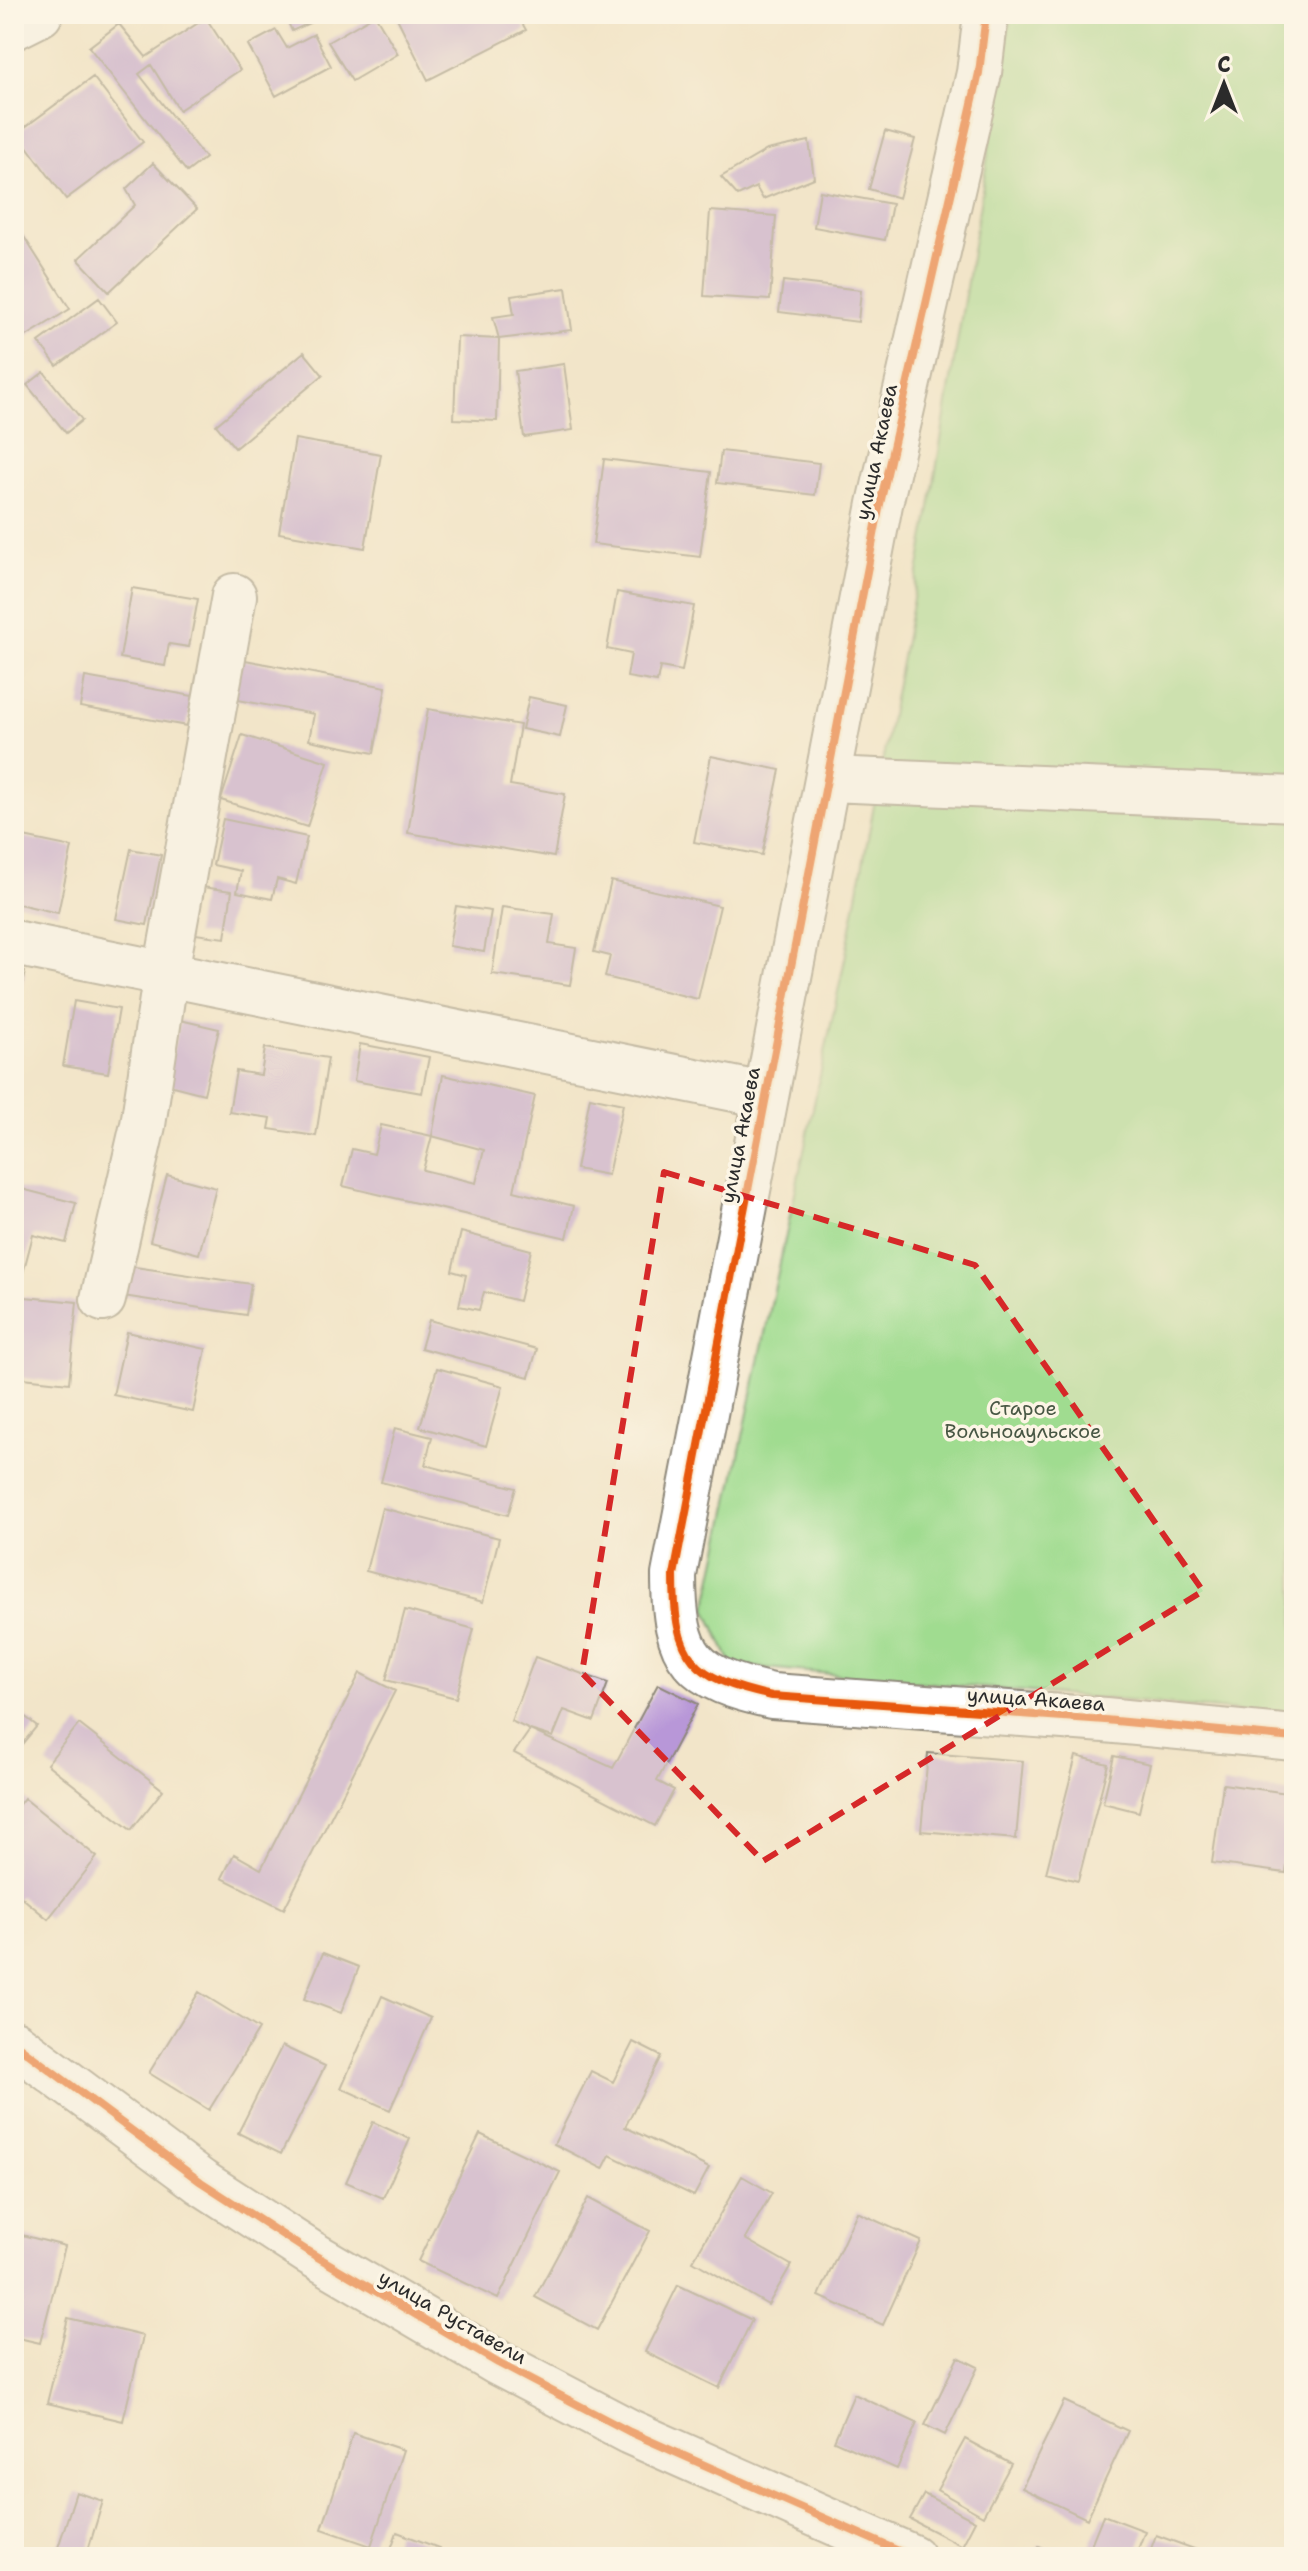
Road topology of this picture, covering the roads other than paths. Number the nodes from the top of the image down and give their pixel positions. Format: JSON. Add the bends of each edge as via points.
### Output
{"nodes":[{"id":1,"x":40,"y":14,"type":"edge"},
{"id":2,"x":986,"y":14,"type":"edge"},
{"id":3,"x":14,"y":27,"type":"edge"},
{"id":4,"x":234,"y":596,"type":"dead end"},
{"id":5,"x":830,"y":779,"type":"junction"},
{"id":6,"x":1294,"y":799,"type":"edge"},
{"id":7,"x":14,"y":943,"type":"edge"},
{"id":8,"x":166,"y":972,"type":"junction"},
{"id":9,"x":764,"y":1095,"type":"junction"},
{"id":10,"x":103,"y":1299,"type":"dead end"},
{"id":11,"x":1294,"y":1738,"type":"edge"},
{"id":12,"x":14,"y":2043,"type":"edge"},
{"id":13,"x":912,"y":2557,"type":"edge"}],
"edges":[{"from":1,"to":3,"type":"street"},
{"from":2,"to":5,"type":"street","name":"улица Акаева","via":[[979,73],[880,504]]},
{"from":4,"to":8,"type":"street"},
{"from":5,"to":6,"type":"street"},
{"from":5,"to":9,"type":"street","name":"улица Акаева"},
{"from":7,"to":8,"type":"street"},
{"from":8,"to":9,"type":"street"},
{"from":8,"to":10,"type":"street","via":[[143,1125]]},
{"from":9,"to":11,"type":"street","name":"улица Акаева","via":[[674,1575],[677,1621],[700,1671],[726,1686],[772,1696]]},
{"from":12,"to":13,"type":"street","name":"улица Руставели","via":[[201,2182],[498,2363],[630,2432]]}]}
